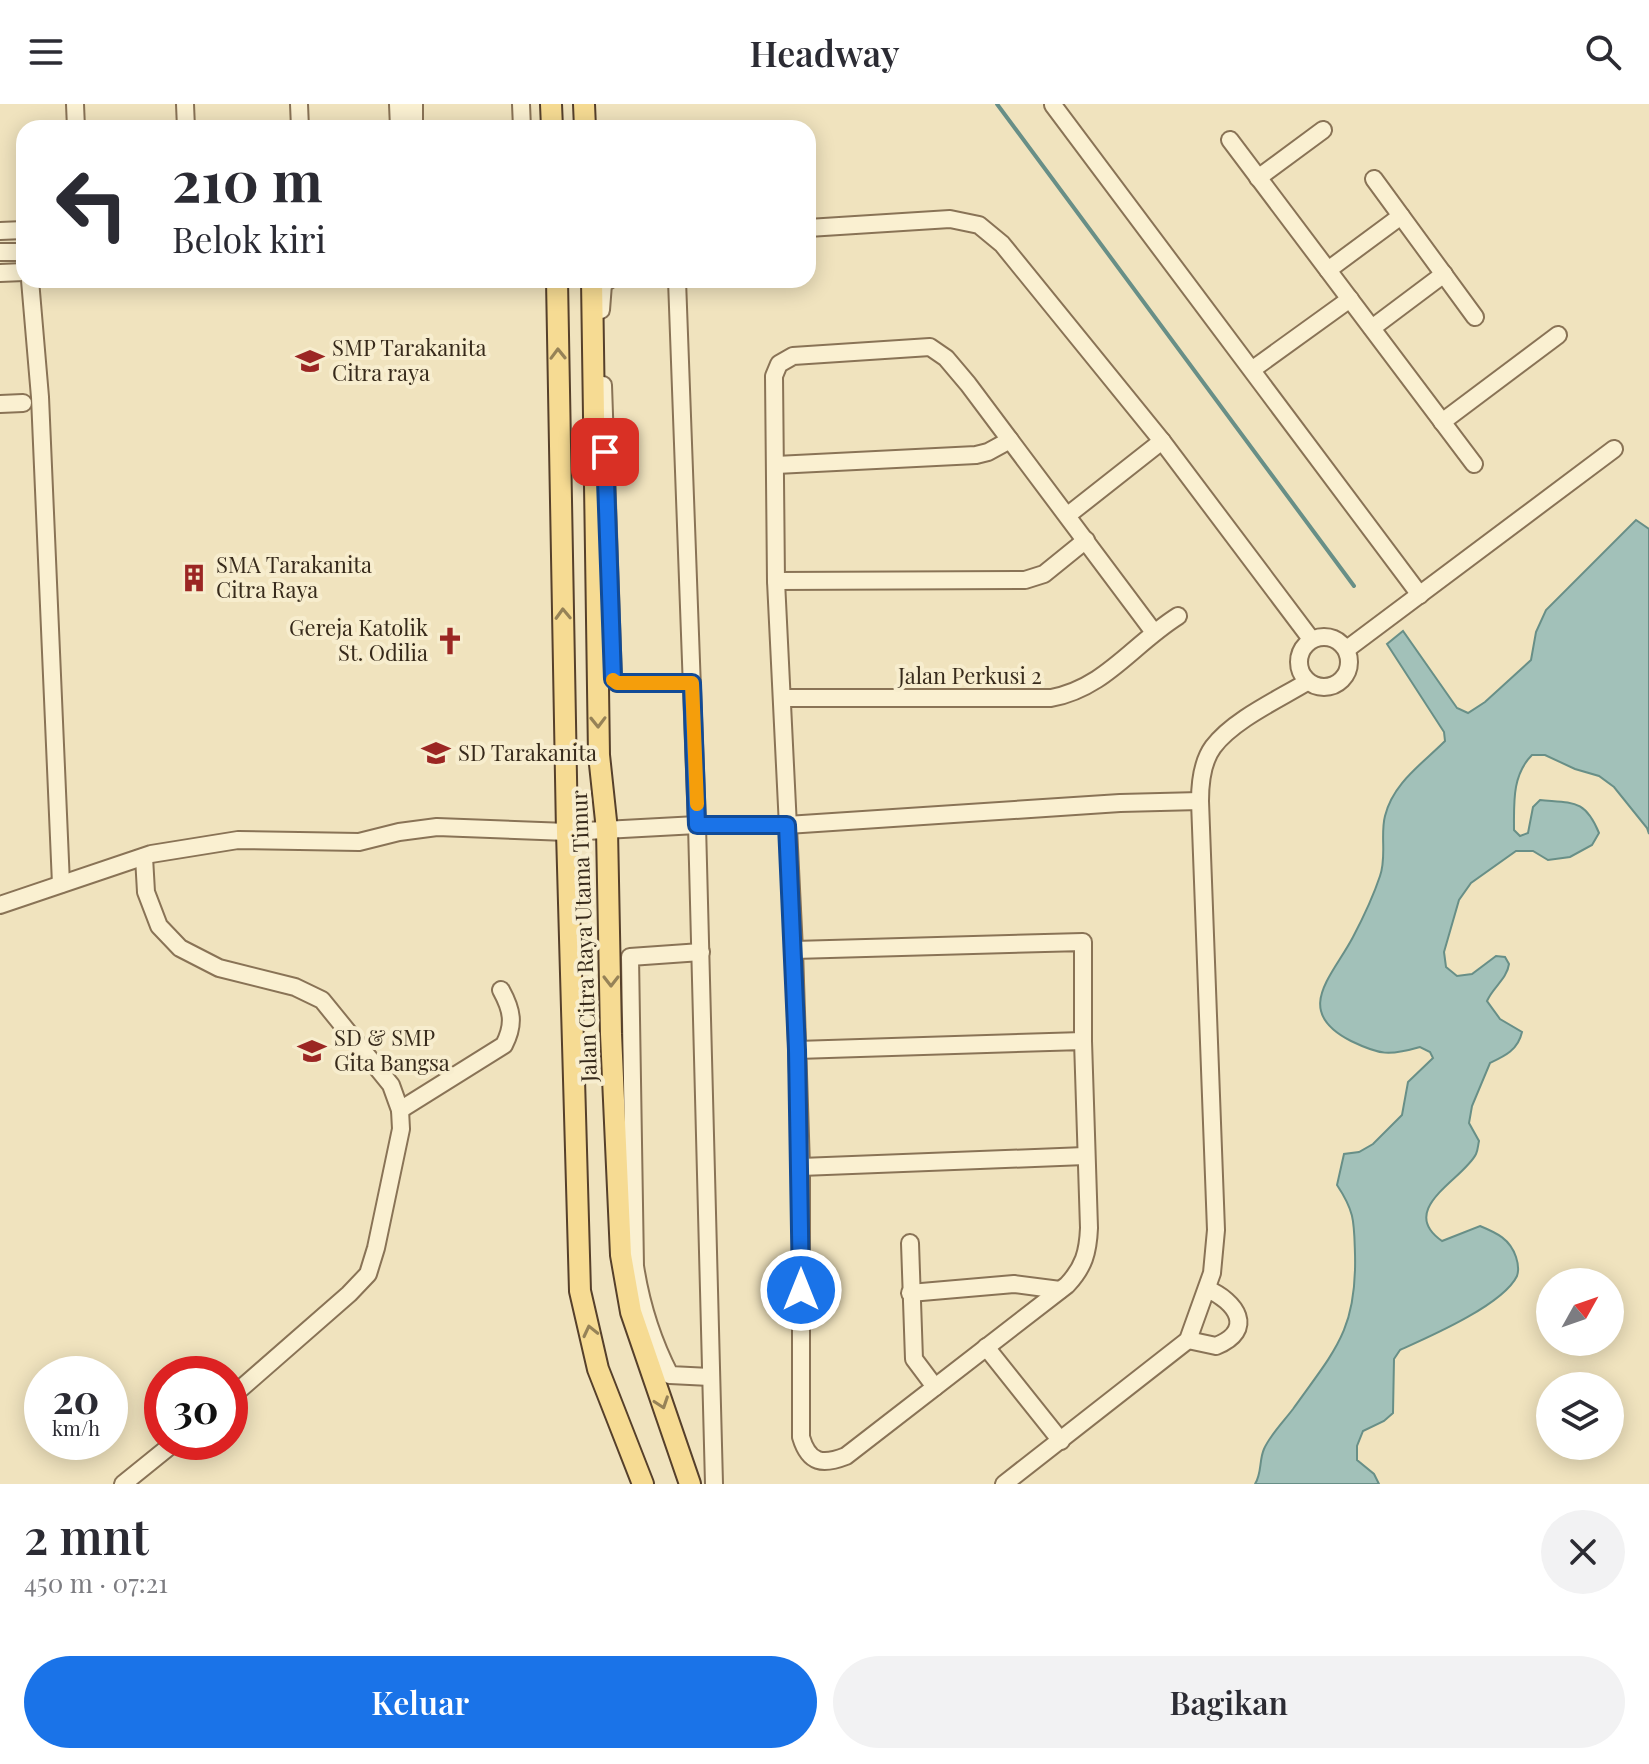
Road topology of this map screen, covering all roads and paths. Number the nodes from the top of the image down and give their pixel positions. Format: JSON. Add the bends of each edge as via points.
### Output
{"nodes":[{"id":1,"x":1053,"y":105,"type":"edge"},
{"id":2,"x":1323,"y":130,"type":"dead end"},
{"id":3,"x":1230,"y":140,"type":"dead end"},
{"id":4,"x":1258,"y":178,"type":"junction"},
{"id":5,"x":1374,"y":179,"type":"dead end"},
{"id":6,"x":1401,"y":216,"type":"junction"},
{"id":7,"x":816,"y":227,"type":"edge"},
{"id":8,"x":1328,"y":270,"type":"junction"},
{"id":9,"x":1444,"y":274,"type":"junction"},
{"id":10,"x":26,"y":288,"type":"edge"},
{"id":11,"x":557,"y":288,"type":"edge"},
{"id":12,"x":601,"y":288,"type":"edge"},
{"id":13,"x":601,"y":288,"type":"edge"},
{"id":14,"x":677,"y":288,"type":"edge"},
{"id":15,"x":1350,"y":299,"type":"junction"},
{"id":16,"x":1475,"y":317,"type":"dead end"},
{"id":17,"x":1372,"y":328,"type":"junction"},
{"id":18,"x":1558,"y":335,"type":"dead end"},
{"id":19,"x":1253,"y":369,"type":"junction"},
{"id":20,"x":23,"y":403,"type":"dead end"},
{"id":21,"x":0,"y":404,"type":"edge"},
{"id":22,"x":1442,"y":422,"type":"junction"},
{"id":23,"x":1010,"y":440,"type":"junction"},
{"id":24,"x":1162,"y":441,"type":"junction"},
{"id":25,"x":1614,"y":449,"type":"dead end"},
{"id":26,"x":1474,"y":464,"type":"dead end"},
{"id":27,"x":776,"y":465,"type":"junction"},
{"id":28,"x":1068,"y":515,"type":"junction"},
{"id":29,"x":1086,"y":540,"type":"junction"},
{"id":30,"x":563,"y":566,"type":"junction"},
{"id":31,"x":596,"y":566,"type":"junction"},
{"id":32,"x":776,"y":581,"type":"junction"},
{"id":33,"x":1420,"y":595,"type":"junction"},
{"id":34,"x":1178,"y":616,"type":"dead end"},
{"id":35,"x":1153,"y":631,"type":"junction"},
{"id":36,"x":1311,"y":639,"type":"junction"},
{"id":37,"x":1347,"y":649,"type":"junction"},
{"id":38,"x":1307,"y":682,"type":"junction"},
{"id":39,"x":692,"y":683,"type":"junction"},
{"id":40,"x":783,"y":698,"type":"junction"},
{"id":41,"x":1200,"y":801,"type":"junction"},
{"id":42,"x":697,"y":825,"type":"junction"},
{"id":43,"x":787,"y":825,"type":"junction"},
{"id":44,"x":607,"y":830,"type":"junction"},
{"id":45,"x":567,"y":832,"type":"junction"},
{"id":46,"x":144,"y":857,"type":"junction"},
{"id":47,"x":61,"y":884,"type":"junction"},
{"id":48,"x":0,"y":905,"type":"edge"},
{"id":49,"x":794,"y":950,"type":"junction"},
{"id":50,"x":701,"y":952,"type":"junction"},
{"id":51,"x":501,"y":990,"type":"dead end"},
{"id":52,"x":1083,"y":1041,"type":"junction"},
{"id":53,"x":797,"y":1050,"type":"junction"},
{"id":54,"x":400,"y":1110,"type":"junction"},
{"id":55,"x":1085,"y":1156,"type":"junction"},
{"id":56,"x":801,"y":1167,"type":"junction"},
{"id":57,"x":910,"y":1243,"type":"dead end"},
{"id":58,"x":1207,"y":1289,"type":"junction"},
{"id":59,"x":1060,"y":1290,"type":"junction"},
{"id":60,"x":910,"y":1293,"type":"junction"},
{"id":61,"x":1188,"y":1340,"type":"junction"},
{"id":62,"x":986,"y":1347,"type":"junction"},
{"id":63,"x":710,"y":1377,"type":"junction"},
{"id":64,"x":248,"y":1382,"type":"edge"},
{"id":65,"x":935,"y":1387,"type":"junction"},
{"id":66,"x":1061,"y":1441,"type":"junction"},
{"id":67,"x":153,"y":1460,"type":"edge"},
{"id":68,"x":123,"y":1484,"type":"edge"},
{"id":69,"x":643,"y":1484,"type":"edge"},
{"id":70,"x":690,"y":1484,"type":"edge"},
{"id":71,"x":714,"y":1484,"type":"edge"},
{"id":72,"x":1004,"y":1484,"type":"edge"}],
"edges":[{"from":1,"to":19,"type":"street"},
{"from":2,"to":4,"type":"street"},
{"from":3,"to":4,"type":"street"},
{"from":4,"to":8,"type":"street"},
{"from":5,"to":6,"type":"street"},
{"from":6,"to":8,"type":"street"},
{"from":6,"to":9,"type":"street"},
{"from":7,"to":24,"type":"street","via":[[950,219],[979,225],[1047,295]]},
{"from":8,"to":15,"type":"street"},
{"from":9,"to":16,"type":"street"},
{"from":9,"to":17,"type":"street"},
{"from":10,"to":47,"type":"street","via":[[40,397]]},
{"from":30,"to":11,"type":"main road","name":"Jalan Citra Raya Utama Timur","one_way":true},
{"from":12,"to":39,"type":"street","via":[[613,679]]},
{"from":13,"to":31,"type":"main road","name":"Jalan Citra Raya Utama Timur"},
{"from":14,"to":39,"type":"street"},
{"from":15,"to":17,"type":"street"},
{"from":15,"to":19,"type":"street"},
{"from":17,"to":22,"type":"street"},
{"from":18,"to":22,"type":"street"},
{"from":19,"to":33,"type":"street"},
{"from":20,"to":21,"type":"street"},
{"from":22,"to":26,"type":"street"},
{"from":23,"to":27,"type":"street","via":[[976,455]]},
{"from":23,"to":27,"type":"street","via":[[946,358],[930,347],[793,356],[779,364],[774,376]]},
{"from":23,"to":28,"type":"street"},
{"from":24,"to":28,"type":"street"},
{"from":24,"to":36,"type":"street"},
{"from":25,"to":33,"type":"street"},
{"from":27,"to":32,"type":"street"},
{"from":28,"to":29,"type":"street"},
{"from":29,"to":32,"type":"street","via":[[1044,574],[1025,580]]},
{"from":29,"to":35,"type":"street"},
{"from":30,"to":31,"type":"main road"},
{"from":45,"to":30,"type":"main road","name":"Jalan Citra Raya Utama Timur","one_way":true},
{"from":31,"to":44,"type":"main road","name":"Jalan Citra Raya Utama Timur","one_way":true,"via":[[599,755]]},
{"from":32,"to":40,"type":"street"},
{"from":33,"to":37,"type":"street"},
{"from":34,"to":35,"type":"street","name":"Jalan Perkusi 2"},
{"from":35,"to":40,"type":"street","name":"Jalan Perkusi 2","via":[[1097,682],[1051,698]]},
{"from":36,"to":37,"type":"street","via":[[1337,639]]},
{"from":36,"to":38,"type":"street","via":[[1300,651],[1299,668]]},
{"from":37,"to":38,"type":"street","via":[[1346,677],[1335,686],[1320,688]]},
{"from":38,"to":41,"type":"street","via":[[1215,745],[1200,783]]},
{"from":39,"to":42,"type":"street"},
{"from":40,"to":43,"type":"street"},
{"from":41,"to":43,"type":"street"},
{"from":41,"to":58,"type":"street","via":[[1216,1230]]},
{"from":42,"to":43,"type":"street"},
{"from":42,"to":44,"type":"street"},
{"from":42,"to":50,"type":"street"},
{"from":43,"to":49,"type":"street"},
{"from":44,"to":45,"type":"street"},
{"from":44,"to":70,"type":"main road","name":"Jalan Citra Raya Utama Timur","one_way":true,"via":[[621,1255],[631,1312]]},
{"from":45,"to":46,"type":"street","via":[[437,827],[359,842],[238,840]]},
{"from":69,"to":45,"type":"main road","name":"Jalan Citra Raya Utama Timur","one_way":true,"via":[[598,1369],[580,1291]]},
{"from":46,"to":47,"type":"street"},
{"from":46,"to":54,"type":"street","via":[[146,892],[159,926],[180,948],[219,968],[305,990],[322,1000],[391,1085]]},
{"from":47,"to":48,"type":"street"},
{"from":49,"to":52,"type":"street","via":[[1083,942]]},
{"from":49,"to":53,"type":"street"},
{"from":50,"to":63,"type":"street"},
{"from":50,"to":63,"type":"street","via":[[630,957],[630,1037],[638,1287],[670,1375]]},
{"from":51,"to":54,"type":"street","via":[[512,1019],[504,1045]]},
{"from":52,"to":53,"type":"street"},
{"from":52,"to":55,"type":"street"},
{"from":53,"to":56,"type":"street"},
{"from":54,"to":64,"type":"street","via":[[401,1129],[368,1274]]},
{"from":55,"to":56,"type":"street"},
{"from":55,"to":59,"type":"street","via":[[1088,1250],[1083,1267]]},
{"from":56,"to":65,"type":"street","via":[[805,1450],[821,1462],[846,1456]]},
{"from":57,"to":60,"type":"street"},
{"from":58,"to":61,"type":"street"},
{"from":58,"to":61,"type":"street","via":[[1233,1306],[1237,1329],[1216,1346]]},
{"from":59,"to":60,"type":"street","via":[[1014,1284]]},
{"from":59,"to":62,"type":"street"},
{"from":60,"to":65,"type":"street","via":[[914,1359]]},
{"from":61,"to":66,"type":"street"},
{"from":62,"to":65,"type":"street"},
{"from":62,"to":66,"type":"street"},
{"from":63,"to":71,"type":"street"},
{"from":66,"to":72,"type":"street"},
{"from":67,"to":68,"type":"street"}]}
